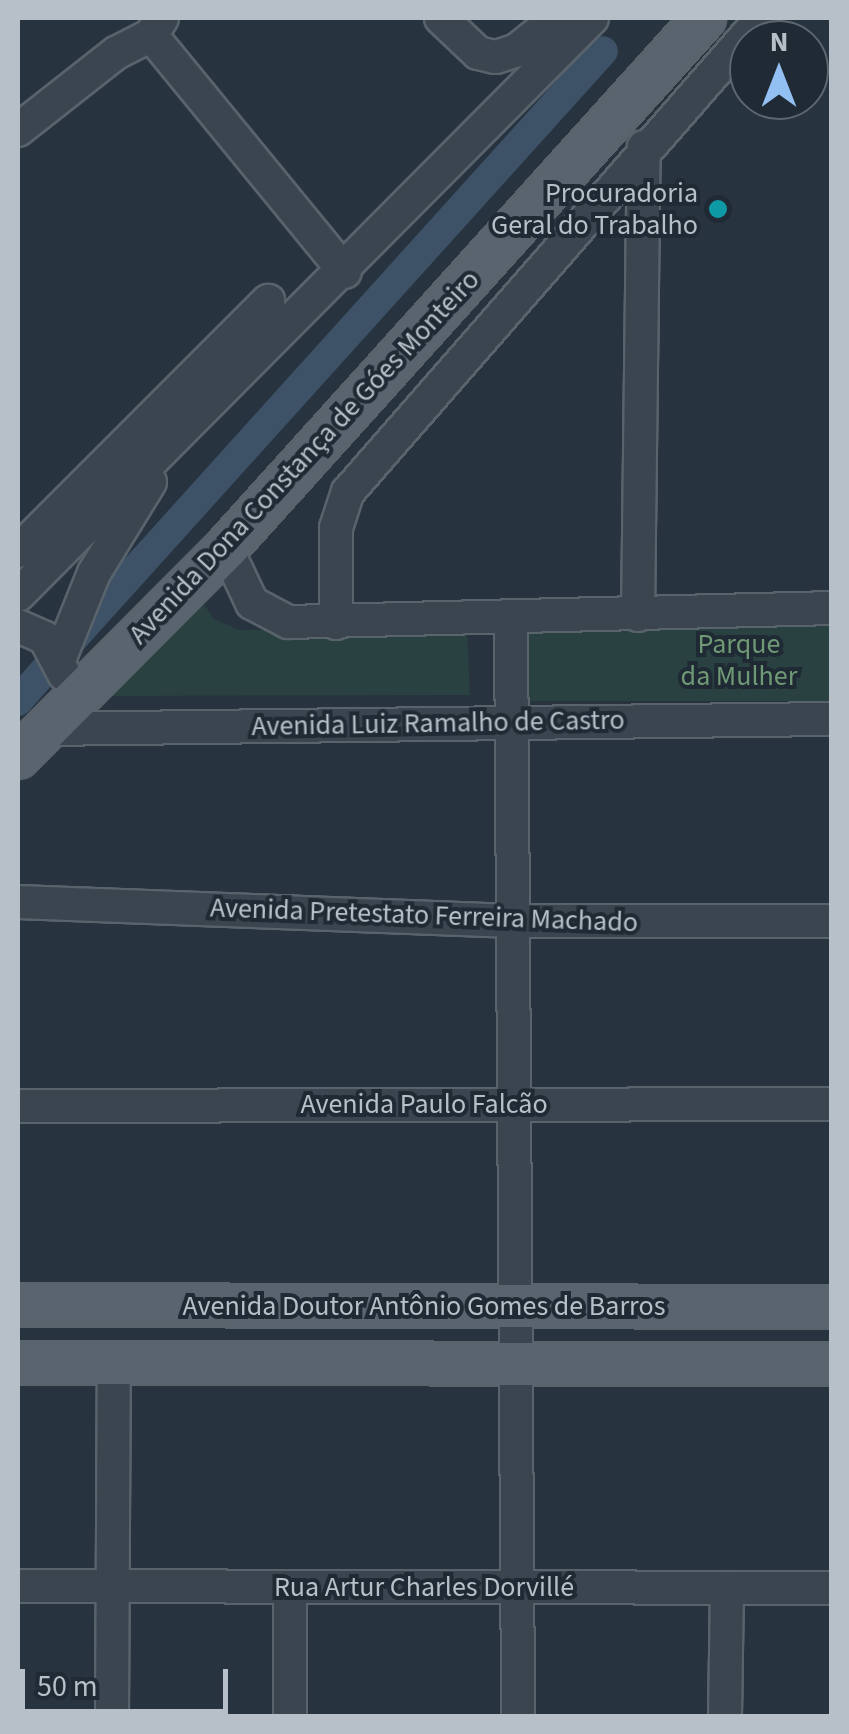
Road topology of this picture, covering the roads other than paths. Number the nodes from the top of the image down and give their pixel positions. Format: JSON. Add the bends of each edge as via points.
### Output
{"nodes":[{"id":1,"x":440,"y":18,"type":"edge"},
{"id":2,"x":557,"y":18,"type":"edge"},
{"id":3,"x":592,"y":18,"type":"edge"},
{"id":4,"x":704,"y":18,"type":"edge"},
{"id":5,"x":762,"y":18,"type":"edge"},
{"id":6,"x":157,"y":26,"type":"edge"},
{"id":7,"x":18,"y":130,"type":"edge"},
{"id":8,"x":644,"y":148,"type":"junction"},
{"id":9,"x":612,"y":185,"type":"junction"},
{"id":10,"x":644,"y":215,"type":"junction"},
{"id":11,"x":344,"y":272,"type":"junction"},
{"id":12,"x":268,"y":301,"type":"dead end"},
{"id":13,"x":172,"y":444,"type":"junction"},
{"id":14,"x":226,"y":548,"type":"junction"},
{"id":15,"x":18,"y":550,"type":"edge"},
{"id":16,"x":18,"y":595,"type":"edge"},
{"id":17,"x":832,"y":608,"type":"edge"},
{"id":18,"x":638,"y":615,"type":"junction"},
{"id":19,"x":510,"y":620,"type":"junction"},
{"id":20,"x":336,"y":623,"type":"junction"},
{"id":21,"x":18,"y":626,"type":"edge"},
{"id":22,"x":59,"y":660,"type":"junction"},
{"id":23,"x":832,"y":719,"type":"edge"},
{"id":24,"x":511,"y":722,"type":"junction"},
{"id":25,"x":44,"y":729,"type":"edge"},
{"id":26,"x":18,"y":902,"type":"edge"},
{"id":27,"x":516,"y":921,"type":"junction"},
{"id":28,"x":832,"y":921,"type":"edge"},
{"id":29,"x":518,"y":1103,"type":"junction"},
{"id":30,"x":832,"y":1104,"type":"edge"},
{"id":31,"x":18,"y":1106,"type":"edge"},
{"id":32,"x":18,"y":1305,"type":"edge"},
{"id":33,"x":514,"y":1307,"type":"junction"},
{"id":34,"x":832,"y":1308,"type":"edge"},
{"id":35,"x":18,"y":1362,"type":"edge"},
{"id":36,"x":114,"y":1363,"type":"junction"},
{"id":37,"x":513,"y":1364,"type":"junction"},
{"id":38,"x":832,"y":1364,"type":"edge"},
{"id":39,"x":18,"y":1586,"type":"edge"},
{"id":40,"x":110,"y":1586,"type":"junction"},
{"id":41,"x":290,"y":1587,"type":"junction"},
{"id":42,"x":518,"y":1587,"type":"junction"},
{"id":43,"x":726,"y":1588,"type":"junction"},
{"id":44,"x":832,"y":1588,"type":"edge"},
{"id":45,"x":112,"y":1716,"type":"edge"},
{"id":46,"x":290,"y":1716,"type":"edge"},
{"id":47,"x":518,"y":1716,"type":"edge"},
{"id":48,"x":726,"y":1716,"type":"edge"}],
"edges":[{"from":1,"to":2,"type":"street","via":[[478,53],[496,57],[517,50]]},
{"from":3,"to":11,"type":"street"},
{"from":4,"to":14,"type":"main road","name":"Avenida Dona Constança de Góes Monteiro"},
{"from":5,"to":8,"type":"street"},
{"from":6,"to":7,"type":"street"},
{"from":6,"to":11,"type":"street"},
{"from":8,"to":9,"type":"street"},
{"from":8,"to":10,"type":"street"},
{"from":9,"to":10,"type":"street","via":[[629,191]]},
{"from":9,"to":20,"type":"street","via":[[340,505]]},
{"from":10,"to":18,"type":"street"},
{"from":11,"to":13,"type":"street"},
{"from":12,"to":15,"type":"street"},
{"from":13,"to":16,"type":"street"},
{"from":13,"to":22,"type":"street","via":[[94,573]]},
{"from":14,"to":20,"type":"street","via":[[241,585],[266,616]]},
{"from":14,"to":25,"type":"main road","name":"Avenida Dona Constança de Góes Monteiro"},
{"from":17,"to":18,"type":"street"},
{"from":18,"to":19,"type":"street"},
{"from":19,"to":20,"type":"street"},
{"from":19,"to":24,"type":"street"},
{"from":21,"to":22,"type":"street","via":[[45,638]]},
{"from":22,"to":25,"type":"street"},
{"from":23,"to":24,"type":"street","name":"Avenida Luiz Ramalho de Castro"},
{"from":24,"to":25,"type":"street","name":"Avenida Luiz Ramalho de Castro"},
{"from":24,"to":27,"type":"street"},
{"from":26,"to":27,"type":"street","name":"Avenida Pretestato Ferreira Machado"},
{"from":27,"to":28,"type":"street","name":"Avenida Pretestato Ferreira Machado"},
{"from":27,"to":29,"type":"street"},
{"from":29,"to":30,"type":"street","name":"Avenida Paulo Falcão"},
{"from":29,"to":31,"type":"street","name":"Avenida Paulo Falcão"},
{"from":29,"to":33,"type":"street"},
{"from":32,"to":33,"type":"main road","name":"Avenida Doutor Antônio Gomes de Barros"},
{"from":33,"to":34,"type":"main road","name":"Avenida Doutor Antônio Gomes de Barros"},
{"from":33,"to":37,"type":"street"},
{"from":35,"to":36,"type":"main road","name":"Avenida Doutor Antônio Gomes de Barros"},
{"from":36,"to":37,"type":"main road","name":"Avenida Doutor Antônio Gomes de Barros"},
{"from":36,"to":40,"type":"street"},
{"from":37,"to":38,"type":"main road","name":"Avenida Doutor Antônio Gomes de Barros"},
{"from":37,"to":42,"type":"street"},
{"from":39,"to":40,"type":"street","name":"Rua Artur Charles Dorvillé"},
{"from":40,"to":41,"type":"street","name":"Rua Artur Charles Dorvillé"},
{"from":40,"to":45,"type":"street"},
{"from":41,"to":42,"type":"street","name":"Rua Artur Charles Dorvillé"},
{"from":41,"to":46,"type":"street"},
{"from":42,"to":43,"type":"street","name":"Rua Artur Charles Dorvillé"},
{"from":42,"to":47,"type":"street"},
{"from":43,"to":44,"type":"street","name":"Rua Artur Charles Dorvillé"},
{"from":43,"to":48,"type":"street"}]}
